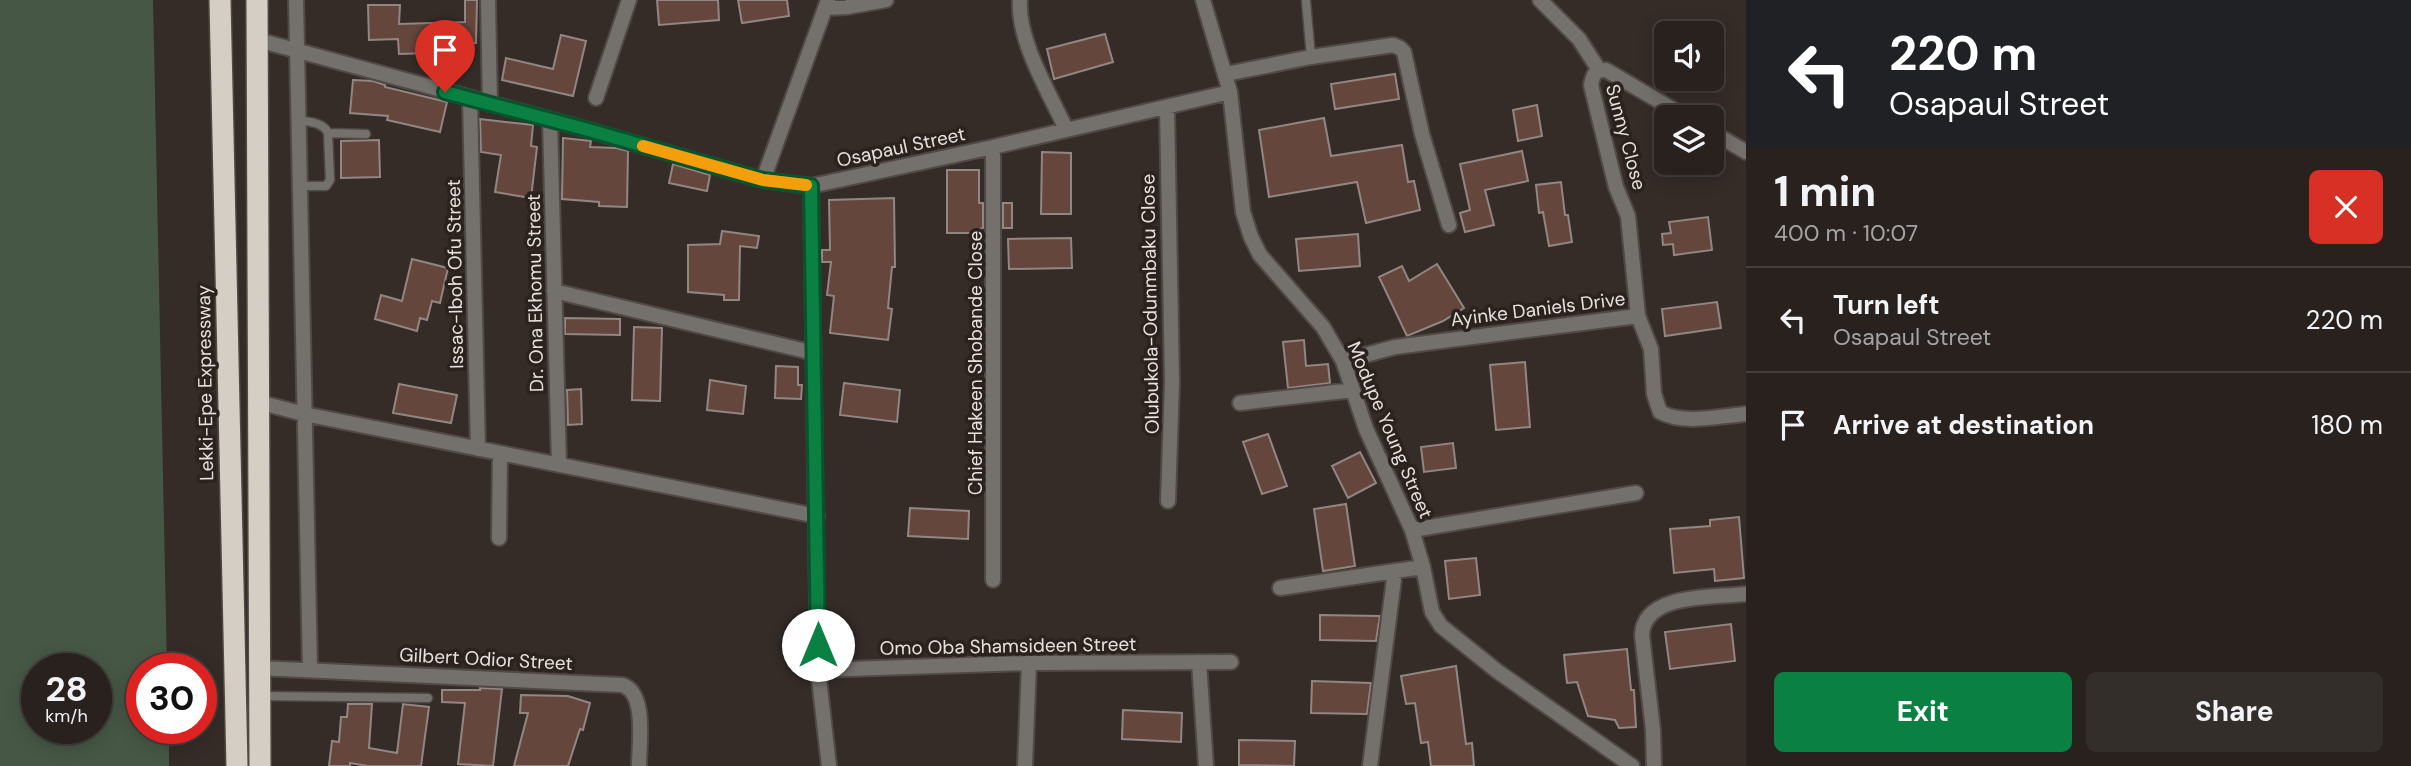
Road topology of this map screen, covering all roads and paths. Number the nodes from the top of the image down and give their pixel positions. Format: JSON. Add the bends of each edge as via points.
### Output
{"nodes":[{"id":1,"x":220,"y":0,"type":"edge"},
{"id":2,"x":257,"y":0,"type":"edge"},
{"id":3,"x":296,"y":0,"type":"edge"},
{"id":4,"x":488,"y":0,"type":"edge"},
{"id":5,"x":629,"y":0,"type":"edge"},
{"id":6,"x":886,"y":0,"type":"edge"},
{"id":7,"x":1020,"y":0,"type":"edge"},
{"id":8,"x":1203,"y":0,"type":"edge"},
{"id":9,"x":1540,"y":0,"type":"edge"},
{"id":10,"x":1306,"y":1,"type":"edge"},
{"id":11,"x":826,"y":4,"type":"edge"},
{"id":12,"x":258,"y":40,"type":"junction"},
{"id":13,"x":297,"y":51,"type":"junction"},
{"id":14,"x":1311,"y":57,"type":"junction"},
{"id":15,"x":1599,"y":70,"type":"junction"},
{"id":16,"x":1226,"y":74,"type":"junction"},
{"id":17,"x":1230,"y":92,"type":"junction"},
{"id":18,"x":596,"y":98,"type":"dead end"},
{"id":19,"x":470,"y":99,"type":"junction"},
{"id":20,"x":490,"y":104,"type":"junction"},
{"id":21,"x":1665,"y":105,"type":"edge"},
{"id":22,"x":1167,"y":107,"type":"junction"},
{"id":23,"x":298,"y":120,"type":"junction"},
{"id":24,"x":550,"y":120,"type":"junction"},
{"id":25,"x":1066,"y":128,"type":"junction"},
{"id":26,"x":328,"y":133,"type":"junction"},
{"id":27,"x":366,"y":134,"type":"dead end"},
{"id":28,"x":1724,"y":139,"type":"edge"},
{"id":29,"x":993,"y":147,"type":"junction"},
{"id":30,"x":1746,"y":152,"type":"edge"},
{"id":31,"x":763,"y":180,"type":"junction"},
{"id":32,"x":299,"y":186,"type":"junction"},
{"id":33,"x":811,"y":186,"type":"junction"},
{"id":34,"x":1449,"y":225,"type":"dead end"},
{"id":35,"x":554,"y":290,"type":"junction"},
{"id":36,"x":1638,"y":316,"type":"junction"},
{"id":37,"x":814,"y":353,"type":"junction"},
{"id":38,"x":1343,"y":361,"type":"junction"},
{"id":39,"x":1353,"y":390,"type":"junction"},
{"id":40,"x":258,"y":402,"type":"junction"},
{"id":41,"x":1240,"y":403,"type":"dead end"},
{"id":42,"x":304,"y":414,"type":"junction"},
{"id":43,"x":1746,"y":414,"type":"edge"},
{"id":44,"x":478,"y":449,"type":"junction"},
{"id":45,"x":500,"y":453,"type":"junction"},
{"id":46,"x":559,"y":465,"type":"junction"},
{"id":47,"x":1636,"y":493,"type":"dead end"},
{"id":48,"x":1168,"y":501,"type":"dead end"},
{"id":49,"x":817,"y":516,"type":"junction"},
{"id":50,"x":1412,"y":530,"type":"junction"},
{"id":51,"x":499,"y":538,"type":"dead end"},
{"id":52,"x":1423,"y":567,"type":"junction"},
{"id":53,"x":1395,"y":570,"type":"junction"},
{"id":54,"x":993,"y":580,"type":"dead end"},
{"id":55,"x":1280,"y":588,"type":"dead end"},
{"id":56,"x":1746,"y":594,"type":"edge"},
{"id":57,"x":1199,"y":662,"type":"junction"},
{"id":58,"x":1231,"y":662,"type":"dead end"},
{"id":59,"x":1029,"y":663,"type":"junction"},
{"id":60,"x":259,"y":668,"type":"junction"},
{"id":61,"x":310,"y":669,"type":"junction"},
{"id":62,"x":818,"y":670,"type":"junction"},
{"id":63,"x":259,"y":696,"type":"junction"},
{"id":64,"x":428,"y":698,"type":"dead end"},
{"id":65,"x":236,"y":766,"type":"edge"},
{"id":66,"x":260,"y":766,"type":"edge"},
{"id":67,"x":639,"y":766,"type":"edge"},
{"id":68,"x":829,"y":766,"type":"edge"},
{"id":69,"x":1025,"y":766,"type":"edge"},
{"id":70,"x":1206,"y":766,"type":"edge"},
{"id":71,"x":1370,"y":766,"type":"edge"},
{"id":72,"x":1632,"y":766,"type":"edge"},
{"id":73,"x":1654,"y":766,"type":"edge"}],
"edges":[{"from":1,"to":65,"type":"highway","name":"Lekki-Epe Expressway"},
{"from":2,"to":12,"type":"highway"},
{"from":3,"to":13,"type":"street"},
{"from":4,"to":20,"type":"street"},
{"from":5,"to":18,"type":"street"},
{"from":6,"to":11,"type":"street","via":[[846,7]]},
{"from":7,"to":25,"type":"street","via":[[1032,54]]},
{"from":8,"to":16,"type":"street","name":"Modupe Young Street"},
{"from":9,"to":15,"type":"street","via":[[1579,39]]},
{"from":10,"to":14,"type":"lane"},
{"from":11,"to":31,"type":"street"},
{"from":12,"to":13,"type":"street","name":"Osapaul Street"},
{"from":12,"to":40,"type":"highway"},
{"from":13,"to":19,"type":"street","name":"Osapaul Street"},
{"from":13,"to":23,"type":"street"},
{"from":14,"to":16,"type":"street"},
{"from":14,"to":34,"type":"street","via":[[1393,46],[1403,50]]},
{"from":15,"to":21,"type":"street","name":"Sunny Close"},
{"from":15,"to":36,"type":"street","name":"Sunny Close","via":[[1591,85],[1616,187],[1628,216]]},
{"from":16,"to":17,"type":"street","name":"Modupe Young Street"},
{"from":17,"to":22,"type":"street","name":"Osapaul Street"},
{"from":17,"to":38,"type":"street","name":"Modupe Young Street","via":[[1243,212],[1251,236],[1260,255],[1323,327]]},
{"from":19,"to":20,"type":"street","name":"Osapaul Street"},
{"from":19,"to":44,"type":"street","name":"Issac-Iboh Ofu Street"},
{"from":20,"to":24,"type":"street","name":"Osapaul Street"},
{"from":22,"to":25,"type":"street","name":"Osapaul Street"},
{"from":22,"to":48,"type":"street","name":"Olubukola-Odunmbaku Close"},
{"from":23,"to":26,"type":"lane","via":[[322,125]]},
{"from":23,"to":32,"type":"street"},
{"from":24,"to":31,"type":"street","name":"Osapaul Street"},
{"from":24,"to":35,"type":"street","name":"Dr. Ona Ekhomu Street"},
{"from":25,"to":29,"type":"street","name":"Osapaul Street"},
{"from":26,"to":27,"type":"lane"},
{"from":26,"to":32,"type":"lane","via":[[329,184]]},
{"from":28,"to":30,"type":"street"},
{"from":29,"to":33,"type":"street","name":"Osapaul Street"},
{"from":29,"to":54,"type":"street","name":"Chief Hakeen Shobande Close"},
{"from":31,"to":33,"type":"street","name":"Osapaul Street"},
{"from":32,"to":42,"type":"street"},
{"from":33,"to":37,"type":"street"},
{"from":35,"to":37,"type":"street"},
{"from":35,"to":46,"type":"street","name":"Dr. Ona Ekhomu Street"},
{"from":36,"to":38,"type":"street","name":"Ayinke Daniels Drive","via":[[1395,347]]},
{"from":36,"to":43,"type":"street","name":"Ayinke Daniels Drive","via":[[1649,340],[1654,394],[1662,414],[1688,418]]},
{"from":37,"to":49,"type":"street"},
{"from":38,"to":39,"type":"street","name":"Modupe Young Street"},
{"from":39,"to":41,"type":"street"},
{"from":39,"to":50,"type":"street","name":"Modupe Young Street"},
{"from":40,"to":42,"type":"street"},
{"from":40,"to":60,"type":"highway"},
{"from":42,"to":44,"type":"street"},
{"from":42,"to":61,"type":"street"},
{"from":44,"to":45,"type":"street"},
{"from":45,"to":46,"type":"street"},
{"from":45,"to":51,"type":"street"},
{"from":46,"to":49,"type":"street"},
{"from":47,"to":50,"type":"street"},
{"from":49,"to":62,"type":"street"},
{"from":50,"to":52,"type":"street","name":"Modupe Young Street"},
{"from":52,"to":53,"type":"street"},
{"from":52,"to":72,"type":"street","name":"Modupe Young Street","via":[[1430,605],[1441,626]]},
{"from":53,"to":55,"type":"street"},
{"from":53,"to":71,"type":"street"},
{"from":56,"to":73,"type":"street","via":[[1674,602],[1655,609],[1643,622]]},
{"from":57,"to":58,"type":"street","name":"Omo Oba Shamsideen Street"},
{"from":57,"to":59,"type":"street","name":"Omo Oba Shamsideen Street"},
{"from":57,"to":70,"type":"street"},
{"from":59,"to":62,"type":"street","name":"Omo Oba Shamsideen Street"},
{"from":59,"to":69,"type":"street"},
{"from":60,"to":61,"type":"street","name":"Gilbert Odior Street"},
{"from":60,"to":63,"type":"highway"},
{"from":61,"to":67,"type":"street","name":"Gilbert Odior Street","via":[[628,686],[638,702]]},
{"from":62,"to":68,"type":"street"},
{"from":63,"to":64,"type":"lane"},
{"from":63,"to":66,"type":"highway"}]}
